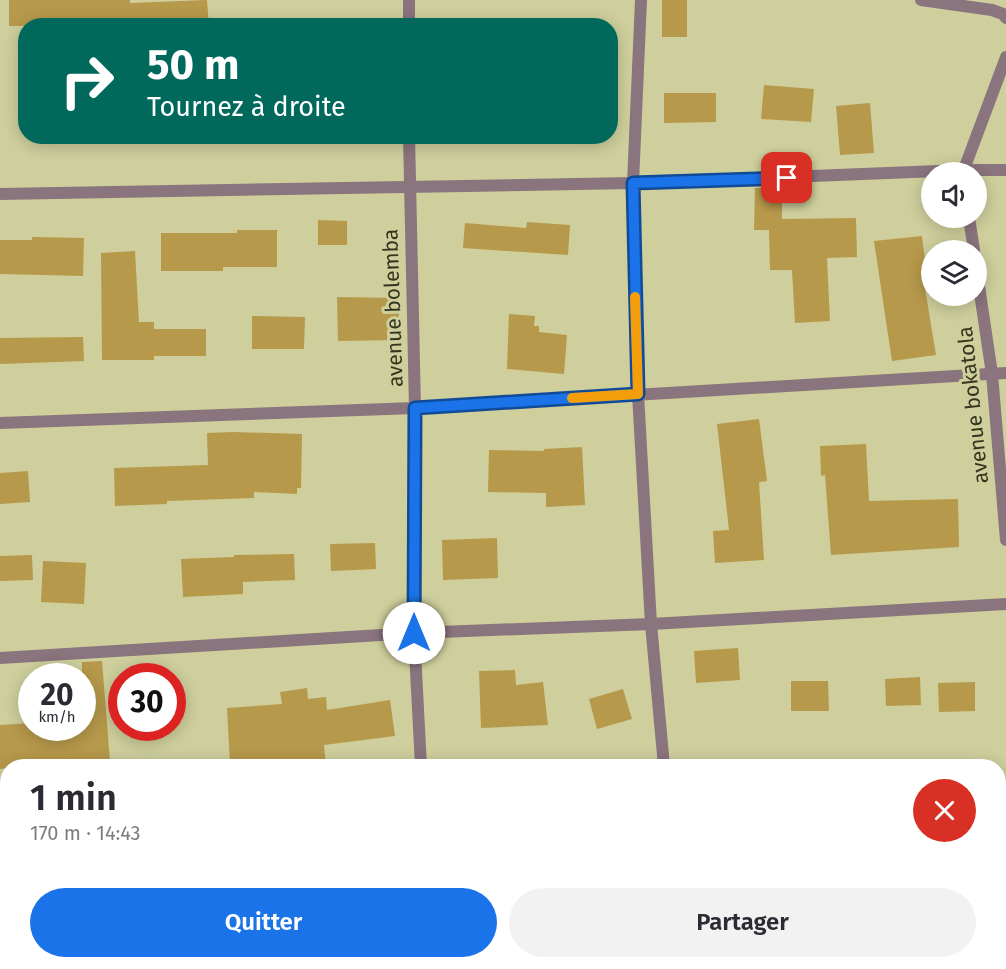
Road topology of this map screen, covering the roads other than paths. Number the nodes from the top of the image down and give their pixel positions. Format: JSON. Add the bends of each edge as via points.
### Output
{"nodes":[{"id":1,"x":410,"y":0,"type":"edge"},
{"id":2,"x":641,"y":0,"type":"edge"},
{"id":3,"x":921,"y":0,"type":"edge"},
{"id":4,"x":410,"y":18,"type":"edge"},
{"id":5,"x":1006,"y":18,"type":"edge"},
{"id":6,"x":1006,"y":57,"type":"edge"},
{"id":7,"x":409,"y":144,"type":"edge"},
{"id":8,"x":966,"y":162,"type":"edge"},
{"id":9,"x":987,"y":170,"type":"edge"},
{"id":10,"x":1006,"y":170,"type":"edge"},
{"id":11,"x":921,"y":173,"type":"edge"},
{"id":12,"x":633,"y":183,"type":"junction"},
{"id":13,"x":409,"y":187,"type":"junction"},
{"id":14,"x":0,"y":194,"type":"edge"},
{"id":15,"x":982,"y":306,"type":"edge"},
{"id":16,"x":1006,"y":373,"type":"edge"},
{"id":17,"x":992,"y":374,"type":"junction"},
{"id":18,"x":638,"y":394,"type":"junction"},
{"id":19,"x":415,"y":408,"type":"junction"},
{"id":20,"x":0,"y":423,"type":"edge"},
{"id":21,"x":1006,"y":540,"type":"edge"},
{"id":22,"x":1006,"y":604,"type":"edge"},
{"id":23,"x":651,"y":624,"type":"junction"},
{"id":24,"x":414,"y":633,"type":"junction"},
{"id":25,"x":0,"y":658,"type":"edge"},
{"id":26,"x":421,"y":759,"type":"edge"},
{"id":27,"x":663,"y":759,"type":"edge"}],
"edges":[{"from":1,"to":4,"type":"street"},
{"from":2,"to":12,"type":"street"},
{"from":3,"to":5,"type":"street","via":[[992,10]]},
{"from":6,"to":8,"type":"street"},
{"from":7,"to":13,"type":"street","name":"avenue bolemba"},
{"from":9,"to":10,"type":"street"},
{"from":11,"to":12,"type":"street"},
{"from":12,"to":13,"type":"street"},
{"from":12,"to":18,"type":"street"},
{"from":13,"to":14,"type":"street"},
{"from":13,"to":19,"type":"street","name":"avenue bolemba"},
{"from":15,"to":17,"type":"street","name":"avenue bokatola"},
{"from":16,"to":17,"type":"street"},
{"from":17,"to":18,"type":"street"},
{"from":17,"to":21,"type":"street","name":"avenue bokatola"},
{"from":18,"to":19,"type":"street"},
{"from":18,"to":23,"type":"street"},
{"from":19,"to":20,"type":"street"},
{"from":19,"to":24,"type":"street","name":"avenue bolemba"},
{"from":22,"to":23,"type":"street"},
{"from":23,"to":24,"type":"street"},
{"from":23,"to":27,"type":"street"},
{"from":24,"to":25,"type":"street"},
{"from":24,"to":26,"type":"street","name":"avenue bolemba"}]}
